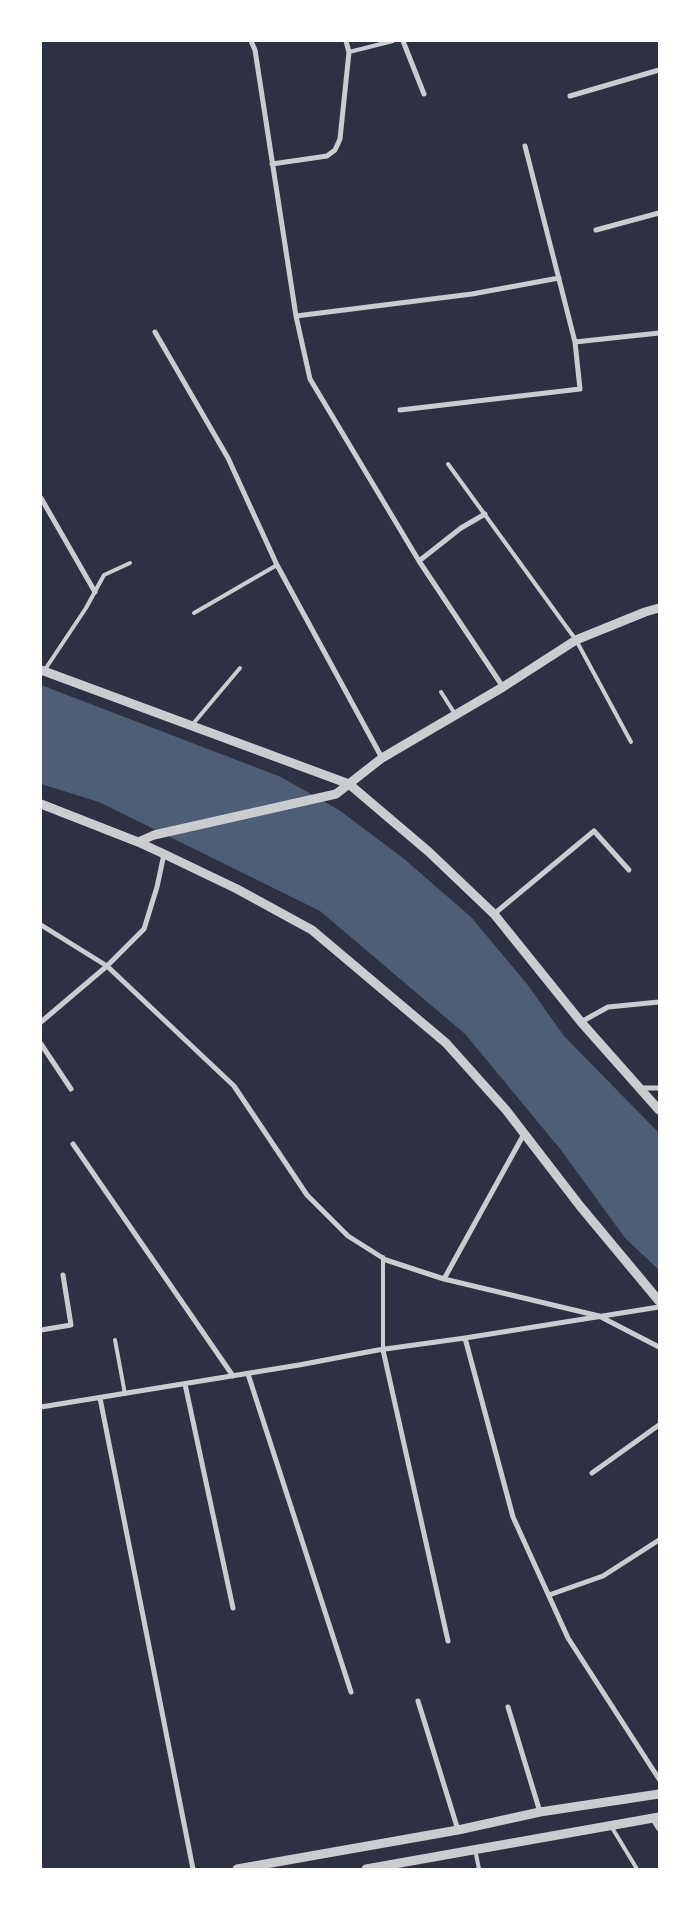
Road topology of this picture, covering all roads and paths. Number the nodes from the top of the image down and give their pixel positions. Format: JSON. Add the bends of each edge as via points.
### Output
{"nodes":[{"id":1,"x":252,"y":41,"type":"edge"},
{"id":2,"x":346,"y":41,"type":"edge"},
{"id":3,"x":393,"y":41,"type":"edge"},
{"id":4,"x":403,"y":41,"type":"edge"},
{"id":5,"x":349,"y":52,"type":"junction"},
{"id":6,"x":659,"y":70,"type":"edge"},
{"id":7,"x":424,"y":94,"type":"dead end"},
{"id":8,"x":570,"y":96,"type":"dead end"},
{"id":9,"x":524,"y":146,"type":"dead end"},
{"id":10,"x":272,"y":164,"type":"junction"},
{"id":11,"x":659,"y":213,"type":"edge"},
{"id":12,"x":596,"y":230,"type":"dead end"},
{"id":13,"x":559,"y":278,"type":"junction"},
{"id":14,"x":296,"y":316,"type":"junction"},
{"id":15,"x":155,"y":332,"type":"dead end"},
{"id":16,"x":659,"y":333,"type":"edge"},
{"id":17,"x":575,"y":342,"type":"junction"},
{"id":18,"x":400,"y":410,"type":"dead end"},
{"id":19,"x":448,"y":464,"type":"dead end"},
{"id":20,"x":41,"y":498,"type":"edge"},
{"id":21,"x":485,"y":514,"type":"junction"},
{"id":22,"x":419,"y":560,"type":"junction"},
{"id":23,"x":130,"y":563,"type":"dead end"},
{"id":24,"x":277,"y":565,"type":"junction"},
{"id":25,"x":95,"y":592,"type":"junction"},
{"id":26,"x":659,"y":608,"type":"edge"},
{"id":27,"x":194,"y":613,"type":"dead end"},
{"id":28,"x":576,"y":640,"type":"junction"},
{"id":29,"x":240,"y":668,"type":"dead end"},
{"id":30,"x":42,"y":670,"type":"edge"},
{"id":31,"x":503,"y":687,"type":"junction"},
{"id":32,"x":441,"y":692,"type":"dead end"},
{"id":33,"x":455,"y":715,"type":"junction"},
{"id":34,"x":190,"y":726,"type":"junction"},
{"id":35,"x":631,"y":742,"type":"dead end"},
{"id":36,"x":382,"y":758,"type":"junction"},
{"id":37,"x":349,"y":784,"type":"junction"},
{"id":38,"x":41,"y":804,"type":"edge"},
{"id":39,"x":138,"y":842,"type":"junction"},
{"id":40,"x":164,"y":854,"type":"junction"},
{"id":41,"x":629,"y":870,"type":"dead end"},
{"id":42,"x":494,"y":914,"type":"junction"},
{"id":43,"x":41,"y":925,"type":"edge"},
{"id":44,"x":107,"y":966,"type":"junction"},
{"id":45,"x":659,"y":1002,"type":"edge"},
{"id":46,"x":41,"y":1022,"type":"edge"},
{"id":47,"x":581,"y":1022,"type":"junction"},
{"id":48,"x":41,"y":1044,"type":"edge"},
{"id":49,"x":638,"y":1088,"type":"junction"},
{"id":50,"x":659,"y":1088,"type":"edge"},
{"id":51,"x":71,"y":1089,"type":"dead end"},
{"id":52,"x":657,"y":1106,"type":"edge"},
{"id":53,"x":524,"y":1134,"type":"junction"},
{"id":54,"x":73,"y":1144,"type":"dead end"},
{"id":55,"x":382,"y":1258,"type":"junction"},
{"id":56,"x":63,"y":1275,"type":"dead end"},
{"id":57,"x":444,"y":1280,"type":"junction"},
{"id":58,"x":659,"y":1301,"type":"edge"},
{"id":59,"x":659,"y":1306,"type":"edge"},
{"id":60,"x":599,"y":1316,"type":"junction"},
{"id":61,"x":41,"y":1330,"type":"edge"},
{"id":62,"x":465,"y":1338,"type":"junction"},
{"id":63,"x":115,"y":1340,"type":"dead end"},
{"id":64,"x":659,"y":1347,"type":"edge"},
{"id":65,"x":383,"y":1350,"type":"junction"},
{"id":66,"x":248,"y":1374,"type":"junction"},
{"id":67,"x":233,"y":1376,"type":"junction"},
{"id":68,"x":185,"y":1384,"type":"junction"},
{"id":69,"x":125,"y":1394,"type":"junction"},
{"id":70,"x":100,"y":1398,"type":"junction"},
{"id":71,"x":41,"y":1407,"type":"edge"},
{"id":72,"x":659,"y":1425,"type":"edge"},
{"id":73,"x":592,"y":1474,"type":"dead end"},
{"id":74,"x":659,"y":1540,"type":"edge"},
{"id":75,"x":549,"y":1595,"type":"junction"},
{"id":76,"x":233,"y":1608,"type":"dead end"},
{"id":77,"x":448,"y":1640,"type":"dead end"},
{"id":78,"x":351,"y":1692,"type":"dead end"},
{"id":79,"x":418,"y":1701,"type":"dead end"},
{"id":80,"x":508,"y":1707,"type":"dead end"},
{"id":81,"x":659,"y":1779,"type":"edge"},
{"id":82,"x":659,"y":1794,"type":"edge"},
{"id":83,"x":540,"y":1812,"type":"junction"},
{"id":84,"x":655,"y":1818,"type":"edge"},
{"id":85,"x":611,"y":1825,"type":"junction"},
{"id":86,"x":659,"y":1829,"type":"edge"},
{"id":87,"x":458,"y":1830,"type":"junction"},
{"id":88,"x":476,"y":1849,"type":"junction"},
{"id":89,"x":193,"y":1869,"type":"edge"},
{"id":90,"x":237,"y":1869,"type":"edge"},
{"id":91,"x":366,"y":1869,"type":"edge"},
{"id":92,"x":480,"y":1869,"type":"edge"},
{"id":93,"x":637,"y":1869,"type":"edge"}],
"edges":[{"from":1,"to":10,"type":"street"},
{"from":2,"to":5,"type":"street"},
{"from":3,"to":5,"type":"lane"},
{"from":4,"to":7,"type":"street"},
{"from":5,"to":10,"type":"street","via":[[340,139],[335,150],[327,156]]},
{"from":6,"to":8,"type":"street"},
{"from":9,"to":13,"type":"street"},
{"from":10,"to":14,"type":"street"},
{"from":11,"to":12,"type":"street"},
{"from":13,"to":14,"type":"street","via":[[472,294]]},
{"from":13,"to":17,"type":"street"},
{"from":14,"to":22,"type":"street","via":[[310,379]]},
{"from":15,"to":24,"type":"street","via":[[228,458]]},
{"from":16,"to":17,"type":"street"},
{"from":17,"to":18,"type":"street","via":[[580,389]]},
{"from":19,"to":21,"type":"lane"},
{"from":20,"to":25,"type":"street"},
{"from":21,"to":22,"type":"street"},
{"from":21,"to":28,"type":"lane"},
{"from":22,"to":31,"type":"street"},
{"from":23,"to":25,"type":"lane","via":[[104,575]]},
{"from":24,"to":27,"type":"lane"},
{"from":24,"to":36,"type":"street"},
{"from":25,"to":30,"type":"lane"},
{"from":26,"to":28,"type":"street"},
{"from":28,"to":31,"type":"street"},
{"from":28,"to":35,"type":"lane"},
{"from":29,"to":34,"type":"lane"},
{"from":30,"to":34,"type":"street"},
{"from":31,"to":33,"type":"street"},
{"from":32,"to":33,"type":"lane"},
{"from":33,"to":36,"type":"street"},
{"from":34,"to":37,"type":"street"},
{"from":36,"to":37,"type":"street"},
{"from":37,"to":39,"type":"street","via":[[336,794],[154,835]]},
{"from":37,"to":42,"type":"street","via":[[429,852]]},
{"from":38,"to":39,"type":"street"},
{"from":39,"to":40,"type":"street"},
{"from":40,"to":44,"type":"street","via":[[144,929]]},
{"from":40,"to":53,"type":"street","via":[[312,930],[446,1043]]},
{"from":41,"to":42,"type":"street","via":[[594,831]]},
{"from":42,"to":47,"type":"street"},
{"from":43,"to":44,"type":"street"},
{"from":44,"to":46,"type":"street"},
{"from":44,"to":55,"type":"street","via":[[234,1086],[307,1195],[348,1236]]},
{"from":45,"to":47,"type":"street","via":[[608,1007]]},
{"from":47,"to":49,"type":"street"},
{"from":48,"to":51,"type":"street"},
{"from":49,"to":50,"type":"street"},
{"from":49,"to":52,"type":"street"},
{"from":53,"to":57,"type":"street"},
{"from":53,"to":58,"type":"street"},
{"from":54,"to":67,"type":"street"},
{"from":55,"to":57,"type":"street"},
{"from":55,"to":65,"type":"lane"},
{"from":56,"to":61,"type":"street","via":[[71,1326]]},
{"from":57,"to":60,"type":"street"},
{"from":59,"to":60,"type":"street"},
{"from":60,"to":62,"type":"street"},
{"from":60,"to":64,"type":"street"},
{"from":62,"to":65,"type":"street"},
{"from":62,"to":75,"type":"street","via":[[513,1518]]},
{"from":63,"to":69,"type":"lane"},
{"from":65,"to":66,"type":"street"},
{"from":65,"to":77,"type":"street"},
{"from":66,"to":67,"type":"street"},
{"from":66,"to":78,"type":"street"},
{"from":67,"to":68,"type":"street"},
{"from":68,"to":69,"type":"street"},
{"from":68,"to":76,"type":"street"},
{"from":69,"to":70,"type":"street"},
{"from":70,"to":71,"type":"street"},
{"from":70,"to":89,"type":"street"},
{"from":72,"to":73,"type":"street"},
{"from":74,"to":75,"type":"street","via":[[603,1576]]},
{"from":75,"to":81,"type":"street","via":[[568,1638]]},
{"from":79,"to":87,"type":"street"},
{"from":80,"to":83,"type":"street"},
{"from":82,"to":83,"type":"street"},
{"from":83,"to":87,"type":"street"},
{"from":84,"to":85,"type":"street"},
{"from":84,"to":86,"type":"street"},
{"from":85,"to":88,"type":"street"},
{"from":85,"to":93,"type":"lane"},
{"from":87,"to":90,"type":"street"},
{"from":88,"to":91,"type":"street"},
{"from":88,"to":92,"type":"lane"}]}
